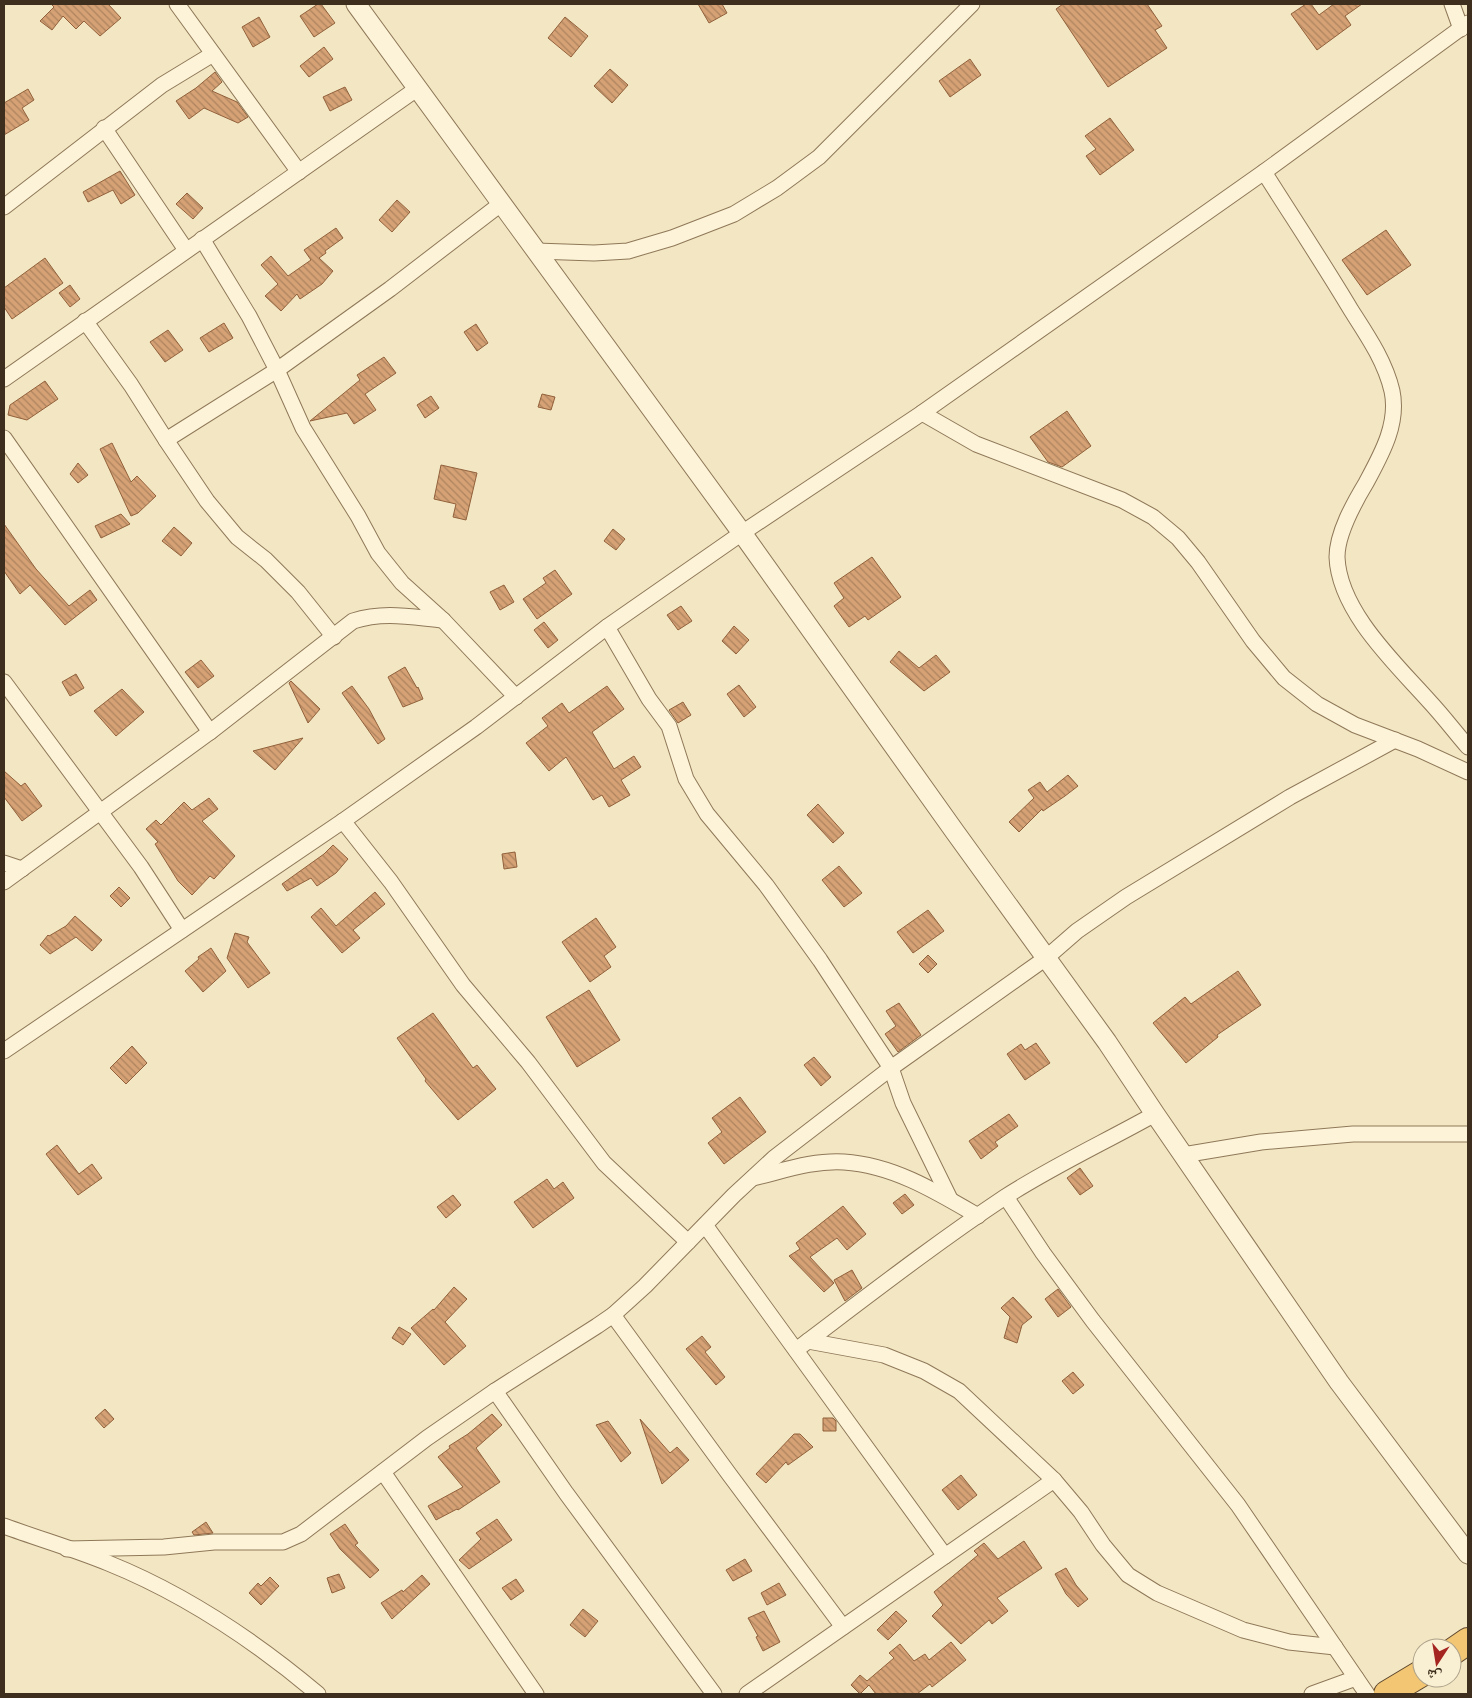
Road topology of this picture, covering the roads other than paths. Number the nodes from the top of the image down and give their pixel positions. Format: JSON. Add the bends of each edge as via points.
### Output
{"nodes":[{"id":1,"x":177,"y":4,"type":"edge"},
{"id":2,"x":356,"y":4,"type":"edge"},
{"id":3,"x":972,"y":4,"type":"edge"},
{"id":4,"x":1452,"y":4,"type":"edge"},
{"id":5,"x":1464,"y":26,"type":"edge"},
{"id":6,"x":213,"y":54,"type":"junction"},
{"id":7,"x":418,"y":88,"type":"junction"},
{"id":8,"x":104,"y":128,"type":"junction"},
{"id":9,"x":299,"y":172,"type":"junction"},
{"id":10,"x":1264,"y":172,"type":"junction"},
{"id":11,"x":502,"y":203,"type":"junction"},
{"id":12,"x":4,"y":205,"type":"edge"},
{"id":13,"x":202,"y":239,"type":"junction"},
{"id":14,"x":186,"y":250,"type":"junction"},
{"id":15,"x":536,"y":251,"type":"junction"},
{"id":16,"x":85,"y":321,"type":"junction"},
{"id":17,"x":277,"y":370,"type":"junction"},
{"id":18,"x":4,"y":379,"type":"edge"},
{"id":19,"x":922,"y":413,"type":"junction"},
{"id":20,"x":4,"y":438,"type":"edge"},
{"id":21,"x":166,"y":440,"type":"junction"},
{"id":22,"x":742,"y":533,"type":"junction"},
{"id":23,"x":443,"y":620,"type":"junction"},
{"id":24,"x":607,"y":627,"type":"junction"},
{"id":25,"x":334,"y":637,"type":"junction"},
{"id":26,"x":4,"y":682,"type":"edge"},
{"id":27,"x":516,"y":696,"type":"junction"},
{"id":28,"x":210,"y":732,"type":"junction"},
{"id":29,"x":1395,"y":740,"type":"junction"},
{"id":30,"x":1468,"y":747,"type":"edge"},
{"id":31,"x":1468,"y":772,"type":"edge"},
{"id":32,"x":101,"y":812,"type":"junction"},
{"id":33,"x":343,"y":821,"type":"junction"},
{"id":34,"x":4,"y":863,"type":"edge"},
{"id":35,"x":22,"y":869,"type":"junction"},
{"id":36,"x":4,"y":882,"type":"edge"},
{"id":37,"x":182,"y":930,"type":"junction"},
{"id":38,"x":1046,"y":958,"type":"junction"},
{"id":39,"x":4,"y":1051,"type":"edge"},
{"id":40,"x":891,"y":1068,"type":"junction"},
{"id":41,"x":1155,"y":1114,"type":"junction"},
{"id":42,"x":1468,"y":1134,"type":"edge"},
{"id":43,"x":1183,"y":1155,"type":"junction"},
{"id":44,"x":752,"y":1178,"type":"junction"},
{"id":45,"x":1006,"y":1197,"type":"junction"},
{"id":46,"x":950,"y":1199,"type":"junction"},
{"id":47,"x":978,"y":1216,"type":"junction"},
{"id":48,"x":705,"y":1224,"type":"junction"},
{"id":49,"x":688,"y":1242,"type":"junction"},
{"id":50,"x":613,"y":1315,"type":"junction"},
{"id":51,"x":802,"y":1346,"type":"junction"},
{"id":52,"x":495,"y":1391,"type":"junction"},
{"id":53,"x":383,"y":1472,"type":"junction"},
{"id":54,"x":1054,"y":1480,"type":"junction"},
{"id":55,"x":4,"y":1526,"type":"edge"},
{"id":56,"x":67,"y":1548,"type":"junction"},
{"id":57,"x":1468,"y":1554,"type":"edge"},
{"id":58,"x":945,"y":1556,"type":"junction"},
{"id":59,"x":843,"y":1627,"type":"junction"},
{"id":60,"x":1335,"y":1647,"type":"junction"},
{"id":61,"x":1356,"y":1678,"type":"junction"},
{"id":62,"x":1412,"y":1679,"type":"edge"},
{"id":63,"x":318,"y":1694,"type":"edge"},
{"id":64,"x":536,"y":1694,"type":"edge"},
{"id":65,"x":714,"y":1694,"type":"edge"},
{"id":66,"x":747,"y":1694,"type":"edge"},
{"id":67,"x":1312,"y":1694,"type":"edge"},
{"id":68,"x":1367,"y":1694,"type":"edge"},
{"id":69,"x":1387,"y":1694,"type":"edge"}],
"edges":[{"from":1,"to":6,"type":"street"},
{"from":2,"to":7,"type":"street"},
{"from":3,"to":15,"type":"street","via":[[819,157],[778,188],[734,214],[628,251]]},
{"from":4,"to":5,"type":"street"},
{"from":5,"to":10,"type":"street"},
{"from":6,"to":8,"type":"street"},
{"from":6,"to":9,"type":"street"},
{"from":7,"to":9,"type":"street"},
{"from":7,"to":11,"type":"street"},
{"from":8,"to":12,"type":"street"},
{"from":8,"to":14,"type":"street"},
{"from":9,"to":13,"type":"street"},
{"from":10,"to":19,"type":"street"},
{"from":10,"to":30,"type":"street","via":[[1379,354],[1392,391],[1393,414],[1387,443],[1350,510],[1337,556],[1350,604],[1370,633]]},
{"from":11,"to":15,"type":"street"},
{"from":11,"to":17,"type":"street"},
{"from":13,"to":14,"type":"street"},
{"from":13,"to":17,"type":"street","via":[[249,316]]},
{"from":14,"to":16,"type":"street"},
{"from":15,"to":22,"type":"street"},
{"from":16,"to":18,"type":"street"},
{"from":16,"to":21,"type":"street"},
{"from":17,"to":21,"type":"street"},
{"from":17,"to":23,"type":"street","via":[[303,428],[378,553],[402,583]]},
{"from":19,"to":22,"type":"street"},
{"from":19,"to":29,"type":"street","via":[[976,444],[1122,500],[1153,518],[1178,538],[1198,562],[1253,641],[1284,678],[1317,704],[1355,725]]},
{"from":20,"to":28,"type":"street"},
{"from":21,"to":25,"type":"street","via":[[236,537],[266,560],[298,592]]},
{"from":22,"to":24,"type":"street"},
{"from":22,"to":38,"type":"street"},
{"from":23,"to":25,"type":"street","via":[[369,616],[353,621]]},
{"from":23,"to":27,"type":"street"},
{"from":24,"to":27,"type":"street"},
{"from":24,"to":40,"type":"street","via":[[649,699],[669,726],[686,779],[707,814],[766,885]]},
{"from":25,"to":28,"type":"street"},
{"from":26,"to":32,"type":"street"},
{"from":27,"to":33,"type":"street"},
{"from":28,"to":32,"type":"street"},
{"from":29,"to":31,"type":"street"},
{"from":29,"to":38,"type":"street","via":[[1290,797],[1126,897]]},
{"from":32,"to":35,"type":"street"},
{"from":32,"to":37,"type":"street"},
{"from":33,"to":37,"type":"street"},
{"from":33,"to":49,"type":"street","via":[[391,882],[463,985],[534,1070],[604,1163]]},
{"from":34,"to":35,"type":"street"},
{"from":35,"to":36,"type":"street"},
{"from":37,"to":39,"type":"street"},
{"from":38,"to":40,"type":"street"},
{"from":38,"to":41,"type":"street"},
{"from":40,"to":44,"type":"street"},
{"from":40,"to":46,"type":"street","via":[[903,1103]]},
{"from":41,"to":43,"type":"street"},
{"from":41,"to":45,"type":"street"},
{"from":42,"to":43,"type":"street","via":[[1353,1134],[1261,1142]]},
{"from":43,"to":57,"type":"street","via":[[1339,1382]]},
{"from":44,"to":46,"type":"street","via":[[806,1165],[843,1162],[879,1167]]},
{"from":44,"to":48,"type":"street"},
{"from":45,"to":47,"type":"street"},
{"from":45,"to":60,"type":"street","via":[[1093,1321],[1238,1505]]},
{"from":46,"to":47,"type":"street"},
{"from":47,"to":51,"type":"street","via":[[905,1266]]},
{"from":48,"to":49,"type":"street"},
{"from":48,"to":51,"type":"street"},
{"from":49,"to":50,"type":"street"},
{"from":50,"to":52,"type":"street"},
{"from":50,"to":59,"type":"street"},
{"from":51,"to":54,"type":"street","via":[[884,1355],[924,1371],[959,1391]]},
{"from":51,"to":58,"type":"street"},
{"from":52,"to":53,"type":"street"},
{"from":52,"to":65,"type":"street"},
{"from":53,"to":56,"type":"street","via":[[302,1534],[283,1542]]},
{"from":53,"to":64,"type":"street"},
{"from":54,"to":58,"type":"street"},
{"from":54,"to":60,"type":"street","via":[[1128,1575],[1157,1593],[1243,1630],[1288,1642]]},
{"from":55,"to":56,"type":"street"},
{"from":56,"to":63,"type":"street","via":[[137,1576],[219,1620]]},
{"from":58,"to":59,"type":"street"},
{"from":59,"to":66,"type":"street"},
{"from":60,"to":61,"type":"street"},
{"from":61,"to":67,"type":"street"},
{"from":61,"to":68,"type":"street"},
{"from":62,"to":69,"type":"highway"}]}
